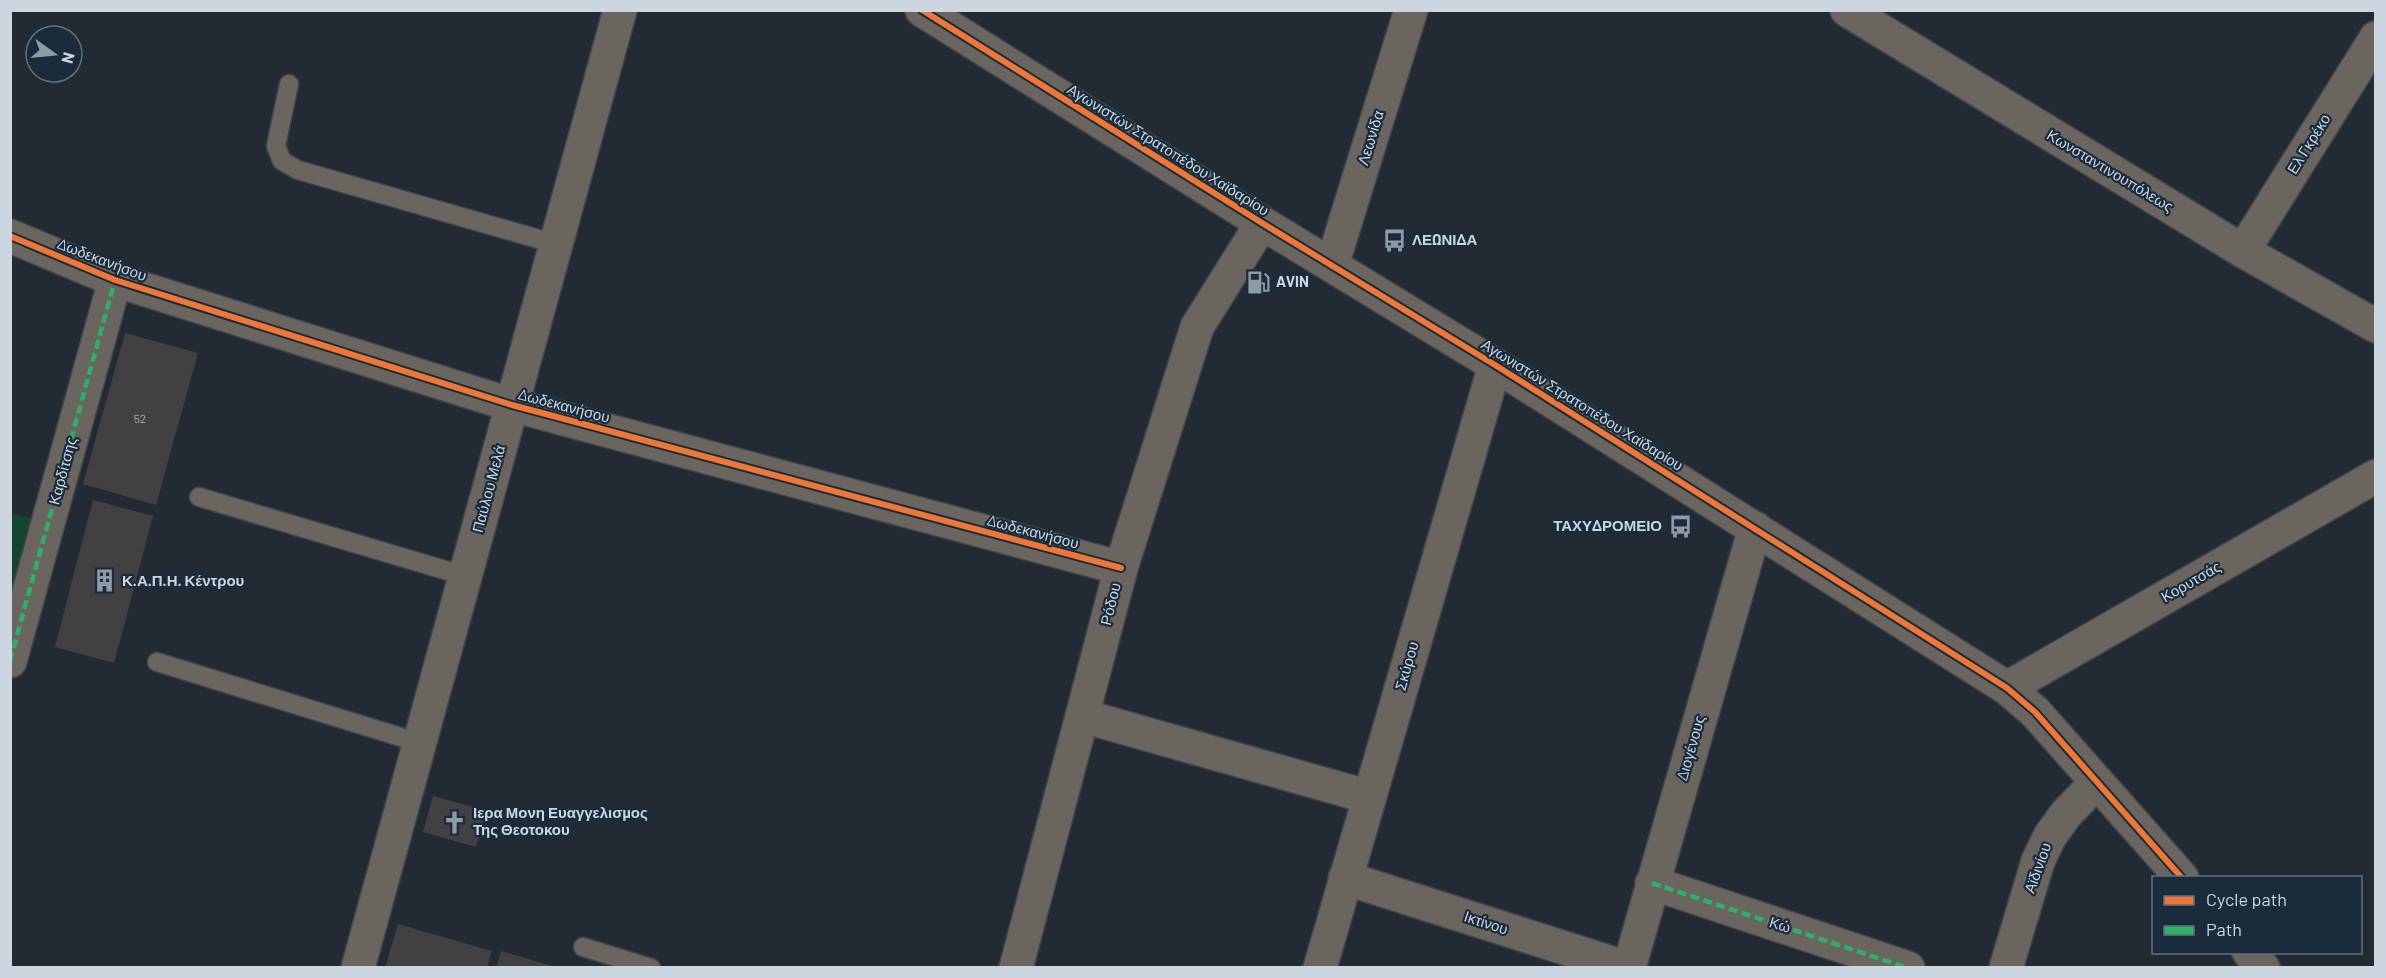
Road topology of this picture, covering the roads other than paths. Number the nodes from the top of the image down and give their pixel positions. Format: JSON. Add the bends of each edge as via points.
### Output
{"nodes":[{"id":1,"x":620,"y":10,"type":"edge"},
{"id":2,"x":922,"y":10,"type":"edge"},
{"id":3,"x":1411,"y":10,"type":"edge"},
{"id":4,"x":1847,"y":10,"type":"edge"},
{"id":5,"x":2376,"y":38,"type":"edge"},
{"id":6,"x":289,"y":84,"type":"dead end"},
{"id":7,"x":1262,"y":223,"type":"junction"},
{"id":8,"x":10,"y":236,"type":"edge"},
{"id":9,"x":556,"y":244,"type":"junction"},
{"id":10,"x":2243,"y":251,"type":"junction"},
{"id":11,"x":1332,"y":265,"type":"junction"},
{"id":12,"x":115,"y":280,"type":"junction"},
{"id":13,"x":2376,"y":326,"type":"edge"},
{"id":14,"x":1495,"y":364,"type":"junction"},
{"id":15,"x":512,"y":405,"type":"junction"},
{"id":16,"x":2376,"y":476,"type":"edge"},
{"id":17,"x":199,"y":497,"type":"dead end"},
{"id":18,"x":1755,"y":528,"type":"junction"},
{"id":19,"x":1121,"y":568,"type":"junction"},
{"id":20,"x":465,"y":576,"type":"junction"},
{"id":21,"x":10,"y":662,"type":"edge"},
{"id":22,"x":157,"y":662,"type":"dead end"},
{"id":23,"x":2007,"y":687,"type":"junction"},
{"id":24,"x":1083,"y":716,"type":"junction"},
{"id":25,"x":420,"y":743,"type":"junction"},
{"id":26,"x":2096,"y":783,"type":"junction"},
{"id":27,"x":1369,"y":797,"type":"junction"},
{"id":28,"x":2180,"y":876,"type":"edge"},
{"id":29,"x":1345,"y":878,"type":"junction"},
{"id":30,"x":1652,"y":883,"type":"junction"},
{"id":31,"x":583,"y":947,"type":"dead end"},
{"id":32,"x":2251,"y":954,"type":"edge"},
{"id":33,"x":358,"y":968,"type":"edge"},
{"id":34,"x":651,"y":968,"type":"edge"},
{"id":35,"x":1016,"y":968,"type":"edge"},
{"id":36,"x":1320,"y":968,"type":"edge"},
{"id":37,"x":1628,"y":968,"type":"edge"},
{"id":38,"x":1908,"y":968,"type":"edge"},
{"id":39,"x":2006,"y":968,"type":"edge"},
{"id":40,"x":2263,"y":968,"type":"edge"}],
"edges":[{"from":1,"to":9,"type":"street","name":"Παύλου Μελά"},
{"from":2,"to":7,"type":"street","name":"Αγωνιστών Στρατοπέδου Χαϊδαρίου"},
{"from":3,"to":11,"type":"street","name":"Λεωνίδα"},
{"from":4,"to":10,"type":"street","name":"Κωνσταντινουπόλεως"},
{"from":5,"to":10,"type":"street","name":"Ελ Γκρέκο"},
{"from":6,"to":9,"type":"lane","via":[[276,146],[282,161],[297,170]]},
{"from":7,"to":11,"type":"street","name":"Αγωνιστών Στρατοπέδου Χαϊδαρίου"},
{"from":7,"to":19,"type":"street","name":"Ρόδου","via":[[1197,327]]},
{"from":8,"to":12,"type":"street","name":"Δωδεκανήσου"},
{"from":9,"to":15,"type":"street","name":"Παύλου Μελά"},
{"from":10,"to":13,"type":"street","name":"Κωνσταντινουπόλεως"},
{"from":11,"to":14,"type":"street","name":"Αγωνιστών Στρατοπέδου Χαϊδαρίου"},
{"from":12,"to":15,"type":"street","name":"Δωδεκανήσου"},
{"from":12,"to":21,"type":"street","name":"Καρδίτσης"},
{"from":14,"to":18,"type":"street","name":"Αγωνιστών Στρατοπέδου Χαϊδαρίου"},
{"from":14,"to":27,"type":"street","name":"Σκύρου"},
{"from":15,"to":19,"type":"street","name":"Δωδεκανήσου"},
{"from":15,"to":20,"type":"street","name":"Παύλου Μελά"},
{"from":16,"to":23,"type":"street","name":"Κορυτσάς"},
{"from":17,"to":20,"type":"lane"},
{"from":18,"to":23,"type":"street","name":"Αγωνιστών Στρατοπέδου Χαϊδαρίου"},
{"from":18,"to":30,"type":"street","name":"Διογένους"},
{"from":19,"to":24,"type":"street","name":"Ρόδου"},
{"from":20,"to":25,"type":"street","name":"Παύλου Μελά"},
{"from":22,"to":25,"type":"lane"},
{"from":23,"to":26,"type":"street","name":"Αγωνιστών Στρατοπέδου Χαϊδαρίου","via":[[2035,712]]},
{"from":24,"to":27,"type":"street"},
{"from":24,"to":35,"type":"street","name":"Ρόδου"},
{"from":25,"to":33,"type":"street","name":"Παύλου Μελά"},
{"from":26,"to":28,"type":"street","name":"Αγωνιστών Στρατοπέδου Χαϊδαρίου"},
{"from":26,"to":39,"type":"street","name":"Αϊδινίου","via":[[2050,836],[2038,861]]},
{"from":27,"to":29,"type":"street","name":"Σκύρου"},
{"from":29,"to":36,"type":"street","name":"Σκύρου"},
{"from":29,"to":37,"type":"street","name":"Ικτίνου"},
{"from":30,"to":37,"type":"street","name":"Διογένους"},
{"from":30,"to":38,"type":"street","name":"Κώ"},
{"from":31,"to":34,"type":"lane"},
{"from":32,"to":40,"type":"street"}]}
